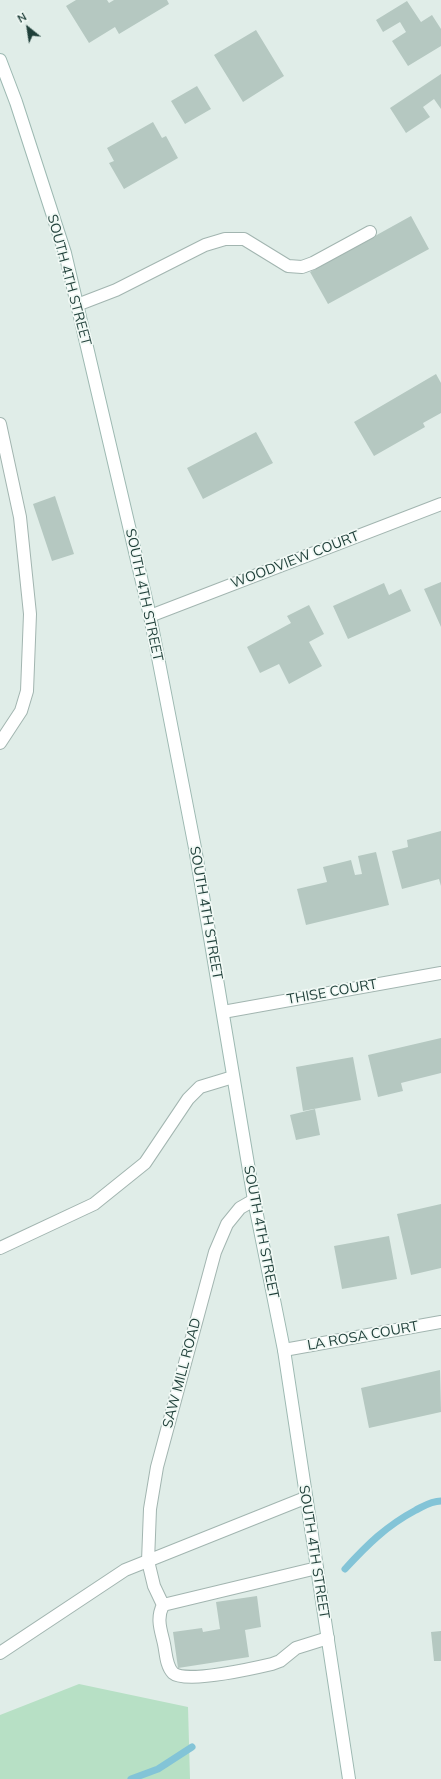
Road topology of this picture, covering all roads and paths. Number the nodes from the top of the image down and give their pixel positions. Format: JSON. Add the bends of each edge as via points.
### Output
{"nodes":[{"id":1,"x":0,"y":60,"type":"edge"},
{"id":2,"x":370,"y":232,"type":"dead end"},
{"id":3,"x":77,"y":305,"type":"junction"},
{"id":4,"x":0,"y":425,"type":"edge"},
{"id":5,"x":441,"y":504,"type":"edge"},
{"id":6,"x":150,"y":616,"type":"junction"},
{"id":7,"x":0,"y":743,"type":"edge"},
{"id":8,"x":441,"y":973,"type":"edge"},
{"id":9,"x":223,"y":1012,"type":"junction"},
{"id":10,"x":233,"y":1077,"type":"junction"},
{"id":11,"x":254,"y":1200,"type":"junction"},
{"id":12,"x":0,"y":1248,"type":"edge"},
{"id":13,"x":441,"y":1322,"type":"edge"},
{"id":14,"x":284,"y":1350,"type":"junction"},
{"id":15,"x":305,"y":1498,"type":"junction"},
{"id":16,"x":148,"y":1561,"type":"junction"},
{"id":17,"x":316,"y":1568,"type":"junction"},
{"id":18,"x":163,"y":1605,"type":"junction"},
{"id":19,"x":328,"y":1638,"type":"junction"},
{"id":20,"x":0,"y":1653,"type":"edge"},
{"id":21,"x":350,"y":1779,"type":"edge"}],
"edges":[{"from":1,"to":3,"type":"main road","name":"SOUTH 4TH STREET","via":[[65,253]]},
{"from":2,"to":3,"type":"main road","via":[[302,267],[288,266],[244,239],[225,239],[205,245],[116,290]]},
{"from":3,"to":6,"type":"main road","name":"SOUTH 4TH STREET"},
{"from":4,"to":7,"type":"main road","via":[[20,517],[30,614],[27,691],[21,711]]},
{"from":5,"to":6,"type":"main road","name":"WOODVIEW COURT"},
{"from":6,"to":9,"type":"main road","name":"SOUTH 4TH STREET","via":[[195,848]]},
{"from":8,"to":9,"type":"main road","name":"THISE COURT"},
{"from":9,"to":10,"type":"main road","name":"SOUTH 4TH STREET"},
{"from":10,"to":11,"type":"main road","name":"SOUTH 4TH STREET"},
{"from":10,"to":12,"type":"main road","via":[[200,1087],[188,1099],[145,1163],[94,1204]]},
{"from":11,"to":14,"type":"main road","name":"SOUTH 4TH STREET"},
{"from":11,"to":16,"type":"main road","name":"SAW MILL ROAD","via":[[240,1208],[227,1224],[215,1252],[157,1467],[150,1509]]},
{"from":13,"to":14,"type":"main road","name":"LA ROSA COURT"},
{"from":14,"to":15,"type":"main road","name":"SOUTH 4TH STREET"},
{"from":15,"to":16,"type":"main road"},
{"from":15,"to":17,"type":"main road","name":"SOUTH 4TH STREET"},
{"from":16,"to":18,"type":"main road","name":"SAW MILL ROAD","via":[[154,1586]]},
{"from":16,"to":20,"type":"main road","via":[[125,1570]]},
{"from":17,"to":18,"type":"main road"},
{"from":17,"to":19,"type":"main road","name":"SOUTH 4TH STREET"},
{"from":18,"to":19,"type":"main road","via":[[159,1620],[168,1664],[177,1676],[194,1678],[272,1664],[296,1648]]},
{"from":19,"to":21,"type":"main road","name":"SOUTH 4TH STREET"}]}
